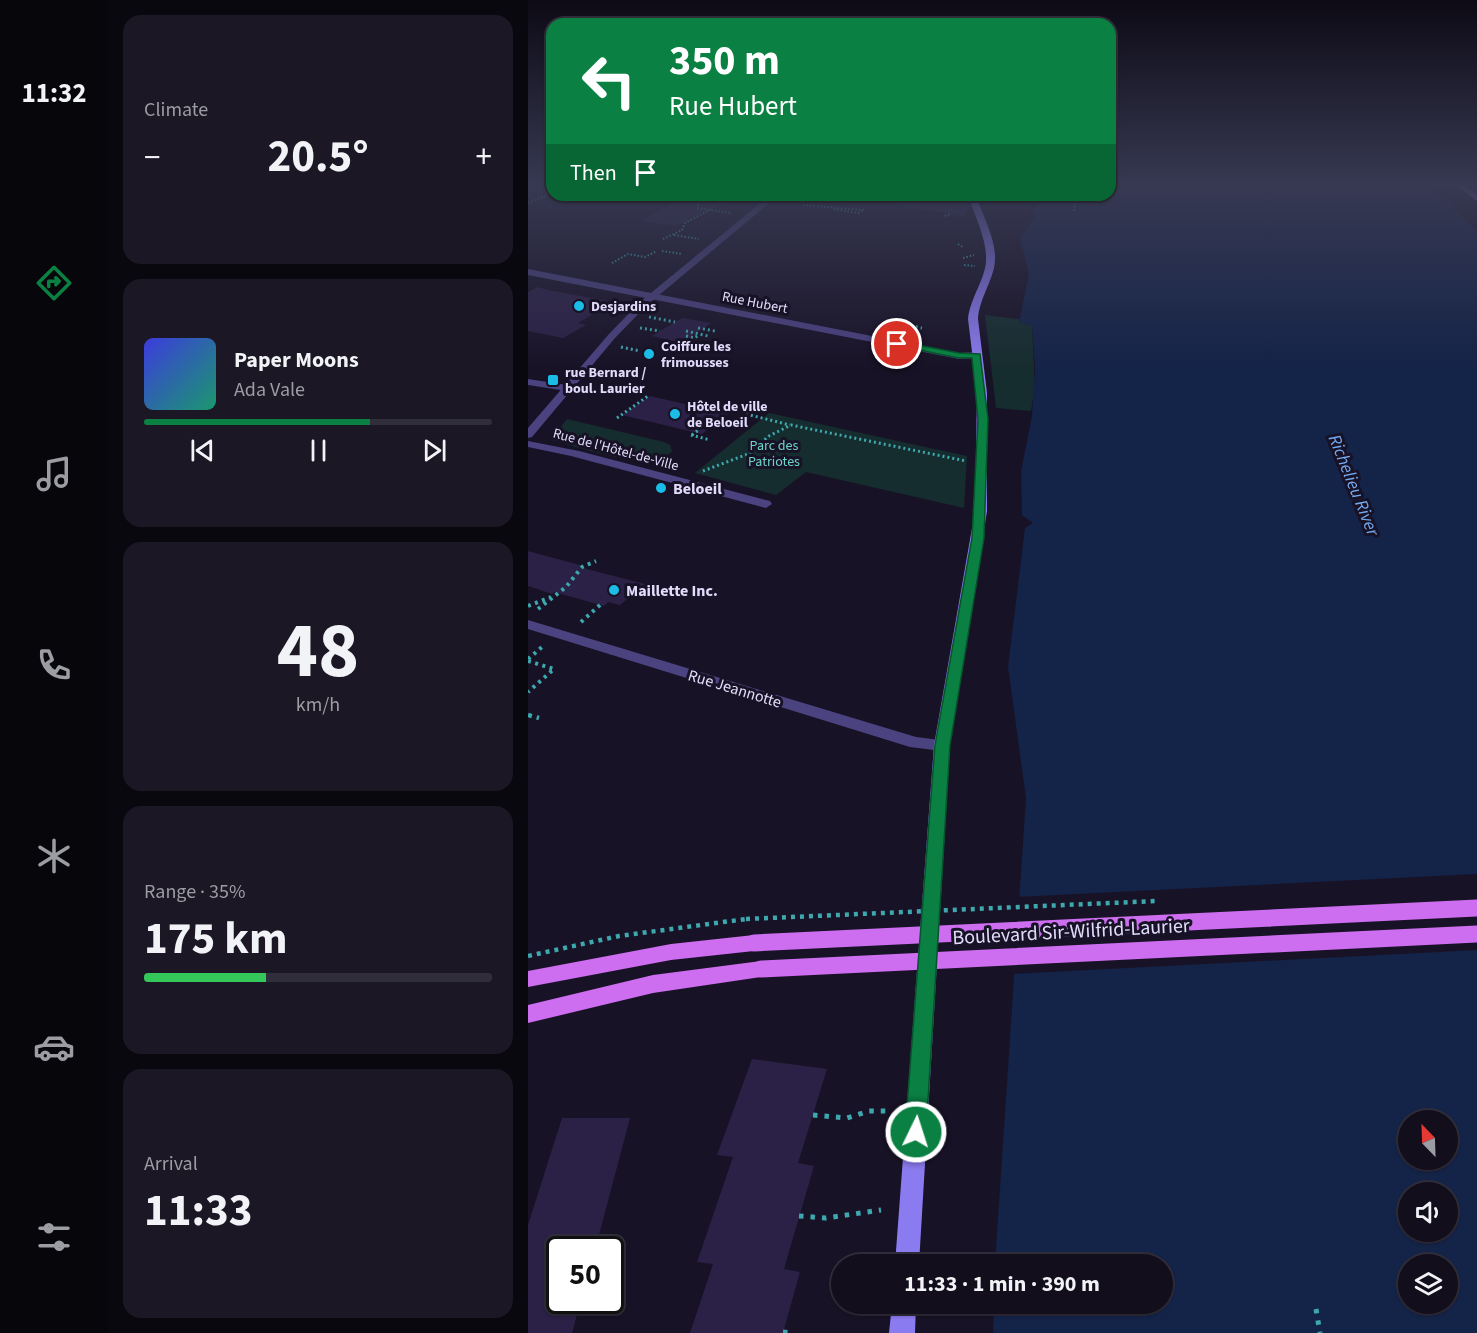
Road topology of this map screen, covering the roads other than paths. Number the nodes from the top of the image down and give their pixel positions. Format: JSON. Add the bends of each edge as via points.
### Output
{"nodes":[{"id":1,"x":714,"y":245,"type":"edge"},
{"id":2,"x":989,"y":245,"type":"edge"},
{"id":3,"x":528,"y":272,"type":"edge"},
{"id":4,"x":653,"y":296,"type":"junction"},
{"id":5,"x":977,"y":356,"type":"junction"},
{"id":6,"x":528,"y":382,"type":"edge"},
{"id":7,"x":567,"y":388,"type":"junction"},
{"id":8,"x":528,"y":435,"type":"edge"},
{"id":9,"x":528,"y":444,"type":"edge"},
{"id":10,"x":766,"y":504,"type":"dead end"},
{"id":11,"x":528,"y":624,"type":"edge"},
{"id":12,"x":942,"y":745,"type":"junction"},
{"id":13,"x":1477,"y":908,"type":"edge"},
{"id":14,"x":1477,"y":934,"type":"edge"},
{"id":15,"x":528,"y":979,"type":"edge"},
{"id":16,"x":528,"y":1014,"type":"edge"},
{"id":17,"x":908,"y":1254,"type":"edge"},
{"id":18,"x":903,"y":1314,"type":"edge"},
{"id":19,"x":902,"y":1333,"type":"edge"}],
"edges":[{"from":1,"to":4,"type":"street"},
{"from":2,"to":5,"type":"main road","via":[[991,261],[973,311]]},
{"from":3,"to":4,"type":"street","name":"Rue Hubert"},
{"from":4,"to":5,"type":"street","name":"Rue Hubert","via":[[959,356]]},
{"from":4,"to":7,"type":"street"},
{"from":5,"to":12,"type":"main road","via":[[982,393],[978,538]]},
{"from":6,"to":7,"type":"street"},
{"from":7,"to":8,"type":"street"},
{"from":9,"to":10,"type":"street","name":"Rue de l'Hôtel-de-Ville"},
{"from":11,"to":12,"type":"street","name":"Rue Jeannotte","via":[[916,743]]},
{"from":12,"to":17,"type":"main road"},
{"from":13,"to":15,"type":"main road","name":"Boulevard Sir-Wilfrid-Laurier","bridge":true,"via":[[754,943],[671,952]]},
{"from":14,"to":16,"type":"main road","name":"Boulevard Sir-Wilfrid-Laurier","bridge":true,"via":[[761,969],[653,984]]},
{"from":18,"to":19,"type":"main road"}]}
